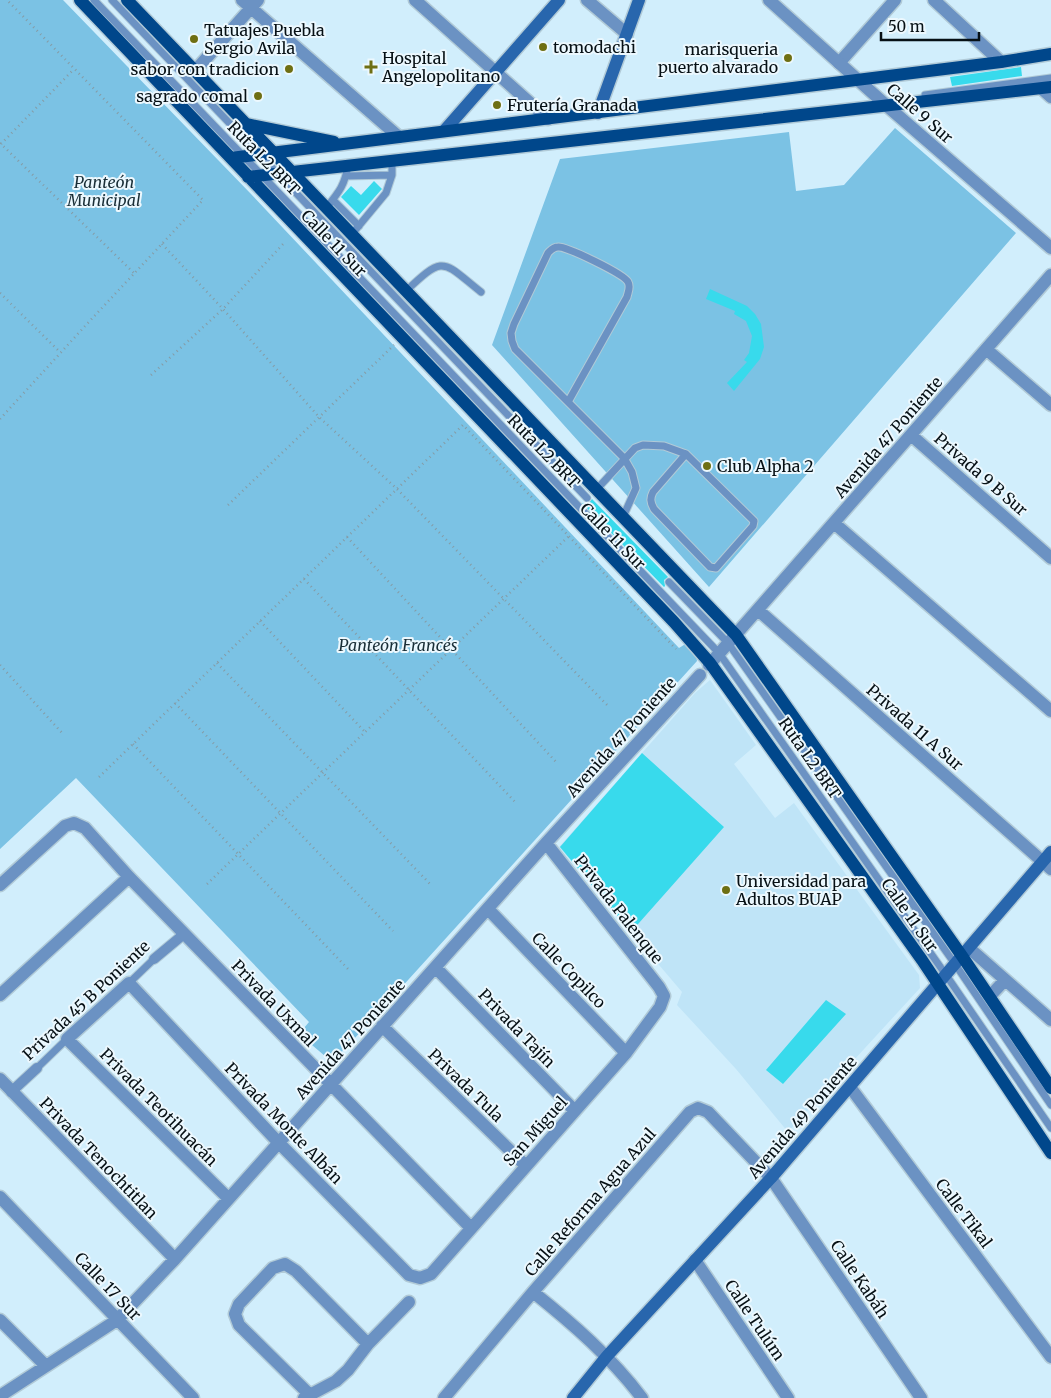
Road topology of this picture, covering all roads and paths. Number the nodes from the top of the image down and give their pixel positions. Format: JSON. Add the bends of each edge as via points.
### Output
{"nodes":[{"id":1,"x":7,"y":0,"type":"edge"},
{"id":2,"x":80,"y":0,"type":"edge"},
{"id":3,"x":94,"y":0,"type":"edge"},
{"id":4,"x":112,"y":0,"type":"edge"},
{"id":5,"x":127,"y":0,"type":"edge"},
{"id":6,"x":415,"y":0,"type":"edge"},
{"id":7,"x":559,"y":0,"type":"edge"},
{"id":8,"x":587,"y":0,"type":"edge"},
{"id":9,"x":639,"y":0,"type":"edge"},
{"id":10,"x":769,"y":0,"type":"edge"},
{"id":11,"x":896,"y":0,"type":"edge"},
{"id":12,"x":934,"y":0,"type":"edge"},
{"id":13,"x":250,"y":3,"type":"edge"},
{"id":14,"x":627,"y":34,"type":"junction"},
{"id":15,"x":1051,"y":54,"type":"edge"},
{"id":16,"x":1051,"y":60,"type":"edge"},
{"id":17,"x":1001,"y":62,"type":"junction"},
{"id":18,"x":839,"y":63,"type":"junction"},
{"id":19,"x":74,"y":68,"type":"junction"},
{"id":20,"x":195,"y":71,"type":"junction"},
{"id":21,"x":495,"y":72,"type":"junction"},
{"id":22,"x":1051,"y":78,"type":"edge"},
{"id":23,"x":861,"y":82,"type":"junction"},
{"id":24,"x":1048,"y":91,"type":"edge"},
{"id":25,"x":884,"y":103,"type":"junction"},
{"id":26,"x":598,"y":113,"type":"junction"},
{"id":27,"x":548,"y":119,"type":"junction"},
{"id":28,"x":246,"y":124,"type":"junction"},
{"id":29,"x":444,"y":131,"type":"junction"},
{"id":30,"x":400,"y":137,"type":"junction"},
{"id":31,"x":0,"y":144,"type":"edge"},
{"id":32,"x":344,"y":144,"type":"junction"},
{"id":33,"x":241,"y":159,"type":"junction"},
{"id":34,"x":392,"y":160,"type":"junction"},
{"id":35,"x":276,"y":163,"type":"junction"},
{"id":36,"x":347,"y":171,"type":"junction"},
{"id":37,"x":256,"y":174,"type":"junction"},
{"id":38,"x":392,"y":175,"type":"junction"},
{"id":39,"x":329,"y":204,"type":"junction"},
{"id":40,"x":355,"y":230,"type":"junction"},
{"id":41,"x":284,"y":243,"type":"dead end"},
{"id":42,"x":162,"y":244,"type":"junction"},
{"id":43,"x":1051,"y":248,"type":"edge"},
{"id":44,"x":134,"y":274,"type":"junction"},
{"id":45,"x":1051,"y":275,"type":"edge"},
{"id":46,"x":406,"y":291,"type":"junction"},
{"id":47,"x":481,"y":292,"type":"dead end"},
{"id":48,"x":0,"y":293,"type":"edge"},
{"id":49,"x":223,"y":309,"type":"junction"},
{"id":50,"x":394,"y":345,"type":"dead end"},
{"id":51,"x":986,"y":349,"type":"junction"},
{"id":52,"x":60,"y":352,"type":"junction"},
{"id":53,"x":151,"y":375,"type":"dead end"},
{"id":54,"x":568,"y":402,"type":"junction"},
{"id":55,"x":1051,"y":405,"type":"edge"},
{"id":56,"x":319,"y":417,"type":"junction"},
{"id":57,"x":0,"y":419,"type":"edge"},
{"id":58,"x":911,"y":435,"type":"junction"},
{"id":59,"x":686,"y":454,"type":"junction"},
{"id":60,"x":624,"y":458,"type":"junction"},
{"id":61,"x":397,"y":489,"type":"junction"},
{"id":62,"x":591,"y":494,"type":"junction"},
{"id":63,"x":228,"y":505,"type":"dead end"},
{"id":64,"x":623,"y":517,"type":"junction"},
{"id":65,"x":834,"y":523,"type":"junction"},
{"id":66,"x":569,"y":536,"type":"junction"},
{"id":67,"x":347,"y":538,"type":"junction"},
{"id":68,"x":1051,"y":558,"type":"edge"},
{"id":69,"x":304,"y":579,"type":"junction"},
{"id":70,"x":669,"y":582,"type":"dead end"},
{"id":71,"x":504,"y":598,"type":"junction"},
{"id":72,"x":758,"y":610,"type":"junction"},
{"id":73,"x":260,"y":621,"type":"junction"},
{"id":74,"x":732,"y":639,"type":"junction"},
{"id":75,"x":451,"y":649,"type":"junction"},
{"id":76,"x":676,"y":649,"type":"dead end"},
{"id":77,"x":713,"y":660,"type":"junction"},
{"id":78,"x":216,"y":663,"type":"junction"},
{"id":79,"x":0,"y":665,"type":"edge"},
{"id":80,"x":700,"y":675,"type":"dead end"},
{"id":81,"x":409,"y":690,"type":"junction"},
{"id":82,"x":175,"y":703,"type":"junction"},
{"id":83,"x":609,"y":707,"type":"dead end"},
{"id":84,"x":1051,"y":711,"type":"edge"},
{"id":85,"x":365,"y":732,"type":"junction"},
{"id":86,"x":63,"y":734,"type":"dead end"},
{"id":87,"x":133,"y":744,"type":"junction"},
{"id":88,"x":557,"y":763,"type":"dead end"},
{"id":89,"x":323,"y":773,"type":"junction"},
{"id":90,"x":99,"y":777,"type":"dead end"},
{"id":91,"x":517,"y":804,"type":"dead end"},
{"id":92,"x":281,"y":813,"type":"junction"},
{"id":93,"x":546,"y":843,"type":"junction"},
{"id":94,"x":238,"y":854,"type":"junction"},
{"id":95,"x":1048,"y":861,"type":"edge"},
{"id":96,"x":129,"y":877,"type":"junction"},
{"id":97,"x":207,"y":884,"type":"dead end"},
{"id":98,"x":0,"y":885,"type":"edge"},
{"id":99,"x":432,"y":886,"type":"dead end"},
{"id":100,"x":488,"y":909,"type":"junction"},
{"id":101,"x":393,"y":931,"type":"dead end"},
{"id":102,"x":184,"y":934,"type":"junction"},
{"id":103,"x":962,"y":956,"type":"junction"},
{"id":104,"x":154,"y":960,"type":"joint"},
{"id":105,"x":436,"y":968,"type":"junction"},
{"id":106,"x":349,"y":970,"type":"dead end"},
{"id":107,"x":942,"y":979,"type":"junction"},
{"id":108,"x":1005,"y":980,"type":"junction"},
{"id":109,"x":128,"y":983,"type":"junction"},
{"id":110,"x":0,"y":995,"type":"edge"},
{"id":111,"x":664,"y":996,"type":"joint"},
{"id":112,"x":990,"y":996,"type":"junction"},
{"id":113,"x":1051,"y":1020,"type":"edge"},
{"id":114,"x":382,"y":1026,"type":"junction"},
{"id":115,"x":67,"y":1039,"type":"junction"},
{"id":116,"x":626,"y":1053,"type":"junction"},
{"id":117,"x":37,"y":1068,"type":"joint"},
{"id":118,"x":0,"y":1079,"type":"edge"},
{"id":119,"x":331,"y":1084,"type":"junction"},
{"id":120,"x":850,"y":1087,"type":"junction"},
{"id":121,"x":1051,"y":1088,"type":"edge"},
{"id":122,"x":12,"y":1092,"type":"junction"},
{"id":123,"x":1051,"y":1105,"type":"edge"},
{"id":124,"x":576,"y":1111,"type":"junction"},
{"id":125,"x":1051,"y":1128,"type":"edge"},
{"id":126,"x":278,"y":1142,"type":"junction"},
{"id":127,"x":1051,"y":1153,"type":"edge"},
{"id":128,"x":526,"y":1166,"type":"junction"},
{"id":129,"x":771,"y":1178,"type":"junction"},
{"id":130,"x":0,"y":1197,"type":"edge"},
{"id":131,"x":228,"y":1198,"type":"junction"},
{"id":132,"x":472,"y":1228,"type":"junction"},
{"id":133,"x":175,"y":1259,"type":"junction"},
{"id":134,"x":694,"y":1260,"type":"junction"},
{"id":135,"x":420,"y":1278,"type":"joint"},
{"id":136,"x":533,"y":1292,"type":"junction"},
{"id":137,"x":409,"y":1302,"type":"dead end"},
{"id":138,"x":0,"y":1320,"type":"edge"},
{"id":139,"x":117,"y":1320,"type":"junction"},
{"id":140,"x":368,"y":1344,"type":"junction"},
{"id":141,"x":607,"y":1356,"type":"junction"},
{"id":142,"x":1051,"y":1357,"type":"edge"},
{"id":143,"x":46,"y":1366,"type":"junction"},
{"id":144,"x":0,"y":1396,"type":"edge"},
{"id":145,"x":307,"y":1396,"type":"edge"},
{"id":146,"x":193,"y":1398,"type":"edge"},
{"id":147,"x":444,"y":1398,"type":"edge"},
{"id":148,"x":572,"y":1398,"type":"edge"},
{"id":149,"x":642,"y":1398,"type":"edge"},
{"id":150,"x":788,"y":1398,"type":"edge"},
{"id":151,"x":921,"y":1398,"type":"edge"}],
"edges":[{"from":1,"to":19,"type":"path"},
{"from":2,"to":33,"type":"main road","name":"Calle 11 Sur"},
{"from":3,"to":33,"type":"lane","name":"Ruta L2 BRT"},
{"from":4,"to":35,"type":"lane","name":"Ruta L2 BRT"},
{"from":5,"to":20,"type":"main road","name":"Calle 11 Sur"},
{"from":6,"to":21,"type":"street"},
{"from":7,"to":21,"type":"main road"},
{"from":8,"to":14,"type":"street"},
{"from":9,"to":14,"type":"main road"},
{"from":10,"to":18,"type":"street","name":"Calle 9 Sur"},
{"from":11,"to":18,"type":"street"},
{"from":12,"to":17,"type":"street"},
{"from":13,"to":20,"type":"street"},
{"from":13,"to":30,"type":"street"},
{"from":14,"to":26,"type":"main road"},
{"from":15,"to":17,"type":"main road"},
{"from":16,"to":23,"type":"lane"},
{"from":17,"to":23,"type":"main road"},
{"from":18,"to":23,"type":"street","name":"Calle 9 Sur"},
{"from":19,"to":31,"type":"path"},
{"from":19,"to":42,"type":"path","via":[[203,200]]},
{"from":20,"to":28,"type":"main road","name":"Calle 11 Sur"},
{"from":21,"to":27,"type":"street"},
{"from":21,"to":29,"type":"main road"},
{"from":22,"to":25,"type":"lane"},
{"from":23,"to":25,"type":"street","name":"Calle 9 Sur"},
{"from":23,"to":26,"type":"main road"},
{"from":23,"to":35,"type":"lane"},
{"from":24,"to":25,"type":"main road"},
{"from":25,"to":34,"type":"main road"},
{"from":25,"to":35,"type":"lane"},
{"from":25,"to":43,"type":"street","name":"Calle 9 Sur"},
{"from":26,"to":27,"type":"main road"},
{"from":27,"to":29,"type":"main road"},
{"from":28,"to":32,"type":"main road"},
{"from":28,"to":35,"type":"main road","name":"Calle 11 Sur"},
{"from":29,"to":30,"type":"main road"},
{"from":30,"to":32,"type":"main road"},
{"from":31,"to":44,"type":"path"},
{"from":32,"to":35,"type":"main road"},
{"from":33,"to":35,"type":"main road"},
{"from":33,"to":37,"type":"main road","name":"Calle 11 Sur"},
{"from":34,"to":36,"type":"main road"},
{"from":34,"to":38,"type":"lane"},
{"from":35,"to":36,"type":"main road"},
{"from":35,"to":37,"type":"main road"},
{"from":35,"to":39,"type":"main road","name":"Calle 11 Sur"},
{"from":35,"to":62,"type":"lane","name":"Ruta L2 BRT"},
{"from":36,"to":38,"type":"lane"},
{"from":36,"to":39,"type":"lane","via":[[342,188]]},
{"from":37,"to":77,"type":"main road","name":"Calle 11 Sur"},
{"from":38,"to":40,"type":"lane","via":[[386,193]]},
{"from":39,"to":40,"type":"main road","name":"Calle 11 Sur"},
{"from":40,"to":46,"type":"main road","name":"Calle 11 Sur"},
{"from":41,"to":49,"type":"path"},
{"from":42,"to":44,"type":"path"},
{"from":42,"to":49,"type":"path"},
{"from":44,"to":52,"type":"path"},
{"from":45,"to":51,"type":"street","name":"Avenida 47 Poniente"},
{"from":46,"to":47,"type":"lane","via":[[423,274],[442,264]]},
{"from":46,"to":62,"type":"main road","name":"Calle 11 Sur"},
{"from":48,"to":52,"type":"path"},
{"from":49,"to":53,"type":"path"},
{"from":49,"to":56,"type":"path"},
{"from":50,"to":56,"type":"path"},
{"from":51,"to":55,"type":"street"},
{"from":51,"to":58,"type":"street","name":"Avenida 47 Poniente"},
{"from":52,"to":57,"type":"path"},
{"from":54,"to":54,"type":"lane","via":[[515,349],[511,333],[548,253],[558,247],[622,276],[628,280],[630,288]]},
{"from":54,"to":60,"type":"lane"},
{"from":56,"to":61,"type":"path"},
{"from":56,"to":63,"type":"path"},
{"from":58,"to":65,"type":"street","name":"Avenida 47 Poniente"},
{"from":58,"to":68,"type":"street","name":"Privada 9 B Sur"},
{"from":59,"to":59,"type":"lane","via":[[754,521],[716,568],[710,567],[651,503],[653,492]]},
{"from":59,"to":60,"type":"lane","via":[[652,444],[635,448]]},
{"from":60,"to":62,"type":"lane"},
{"from":60,"to":64,"type":"lane","via":[[636,488]]},
{"from":61,"to":66,"type":"path","via":[[463,425]]},
{"from":61,"to":67,"type":"path"},
{"from":61,"to":71,"type":"path"},
{"from":62,"to":64,"type":"main road","name":"Calle 11 Sur"},
{"from":64,"to":74,"type":"main road","name":"Calle 11 Sur"},
{"from":65,"to":72,"type":"street","name":"Avenida 47 Poniente"},
{"from":65,"to":84,"type":"street"},
{"from":66,"to":71,"type":"path"},
{"from":66,"to":76,"type":"path"},
{"from":67,"to":69,"type":"path"},
{"from":67,"to":75,"type":"path"},
{"from":69,"to":73,"type":"path"},
{"from":69,"to":81,"type":"path"},
{"from":70,"to":74,"type":"lane"},
{"from":71,"to":75,"type":"path"},
{"from":71,"to":83,"type":"path"},
{"from":72,"to":74,"type":"street","name":"Avenida 47 Poniente"},
{"from":72,"to":95,"type":"street","name":"Privada 11 A Sur"},
{"from":73,"to":78,"type":"path"},
{"from":73,"to":85,"type":"path"},
{"from":74,"to":77,"type":"street","name":"Avenida 47 Poniente"},
{"from":74,"to":103,"type":"main road","name":"Calle 11 Sur"},
{"from":75,"to":81,"type":"path"},
{"from":75,"to":88,"type":"path"},
{"from":77,"to":107,"type":"main road","name":"Calle 11 Sur"},
{"from":78,"to":82,"type":"path"},
{"from":78,"to":89,"type":"path"},
{"from":79,"to":86,"type":"path"},
{"from":80,"to":93,"type":"street","name":"Avenida 47 Poniente"},
{"from":81,"to":85,"type":"path"},
{"from":81,"to":91,"type":"path"},
{"from":82,"to":87,"type":"path"},
{"from":82,"to":92,"type":"path"},
{"from":85,"to":89,"type":"path"},
{"from":87,"to":90,"type":"path"},
{"from":87,"to":94,"type":"path"},
{"from":89,"to":92,"type":"path"},
{"from":89,"to":99,"type":"path"},
{"from":92,"to":94,"type":"path"},
{"from":92,"to":101,"type":"path"},
{"from":93,"to":100,"type":"street","name":"Avenida 47 Poniente"},
{"from":93,"to":111,"type":"street","name":"Privada Palenque"},
{"from":94,"to":97,"type":"path"},
{"from":94,"to":106,"type":"path"},
{"from":95,"to":103,"type":"main road","name":"Avenida 49 Poniente"},
{"from":96,"to":98,"type":"street","name":"Privada Uxmal","via":[[85,828],[74,823],[65,826]]},
{"from":96,"to":102,"type":"street","name":"Privada Uxmal"},
{"from":96,"to":110,"type":"street"},
{"from":100,"to":105,"type":"street","name":"Avenida 47 Poniente"},
{"from":100,"to":116,"type":"street","name":"Calle Copilco"},
{"from":102,"to":104,"type":"street","name":"Privada 45 B Poniente"},
{"from":102,"to":119,"type":"street","name":"Privada Uxmal"},
{"from":103,"to":107,"type":"main road","name":"Avenida 49 Poniente"},
{"from":103,"to":108,"type":"street"},
{"from":103,"to":112,"type":"main road","name":"Calle 11 Sur"},
{"from":103,"to":123,"type":"lane"},
{"from":104,"to":109,"type":"lane","name":"Privada 45 B Poniente"},
{"from":105,"to":114,"type":"street","name":"Avenida 47 Poniente"},
{"from":105,"to":124,"type":"street","name":"Privada Tajín"},
{"from":107,"to":120,"type":"main road","name":"Avenida 49 Poniente"},
{"from":107,"to":125,"type":"lane"},
{"from":107,"to":127,"type":"main road","name":"Calle 11 Sur"},
{"from":108,"to":112,"type":"street"},
{"from":108,"to":113,"type":"street"},
{"from":109,"to":115,"type":"street","name":"Privada 45 B Poniente"},
{"from":109,"to":126,"type":"street","name":"Privada Monte Albán"},
{"from":111,"to":116,"type":"street","name":"San Miguel","via":[[660,1007]]},
{"from":112,"to":121,"type":"main road","name":"Calle 11 Sur"},
{"from":114,"to":119,"type":"street","name":"Avenida 47 Poniente"},
{"from":114,"to":128,"type":"street","name":"Privada Tula"},
{"from":115,"to":117,"type":"lane","name":"Privada 45 B Poniente"},
{"from":115,"to":131,"type":"street","name":"Privada Teotihuacán"},
{"from":116,"to":124,"type":"street","name":"San Miguel"},
{"from":117,"to":122,"type":"street","name":"Privada 45 B Poniente"},
{"from":118,"to":122,"type":"street","name":"Privada Tenochtitlan"},
{"from":119,"to":126,"type":"street","name":"Avenida 47 Poniente"},
{"from":119,"to":132,"type":"street","name":"Privada Uxmal"},
{"from":120,"to":129,"type":"main road","name":"Avenida 49 Poniente"},
{"from":120,"to":142,"type":"street","name":"Calle Tikal"},
{"from":122,"to":133,"type":"street","name":"Privada Tenochtitlan"},
{"from":124,"to":128,"type":"street","name":"San Miguel"},
{"from":126,"to":131,"type":"street","name":"Avenida 47 Poniente"},
{"from":126,"to":135,"type":"street","name":"Privada Monte Albán","via":[[409,1275]]},
{"from":128,"to":132,"type":"street","name":"San Miguel"},
{"from":129,"to":134,"type":"main road","name":"Avenida 49 Poniente"},
{"from":129,"to":136,"type":"street","name":"Calle Reforma Agua Azul","via":[[708,1112],[698,1108],[690,1112]]},
{"from":129,"to":151,"type":"street","name":"Calle Kabáh"},
{"from":130,"to":139,"type":"street","name":"Calle 17 Sur"},
{"from":131,"to":133,"type":"street","name":"Avenida 47 Poniente"},
{"from":132,"to":135,"type":"street","name":"San Miguel","via":[[431,1274]]},
{"from":133,"to":139,"type":"street","name":"Avenida 47 Poniente"},
{"from":134,"to":141,"type":"main road","name":"Avenida 49 Poniente"},
{"from":134,"to":150,"type":"street","name":"Calle Tulúm"},
{"from":136,"to":141,"type":"street"},
{"from":136,"to":147,"type":"street","name":"Calle Reforma Agua Azul"},
{"from":137,"to":140,"type":"street"},
{"from":138,"to":143,"type":"street"},
{"from":139,"to":143,"type":"street","name":"Avenida 47 Poniente"},
{"from":139,"to":146,"type":"street","name":"Calle 17 Sur"},
{"from":140,"to":145,"type":"street","via":[[348,1370]]},
{"from":140,"to":145,"type":"street","via":[[296,1272],[285,1264],[272,1268],[239,1304],[235,1314],[240,1325]]},
{"from":141,"to":148,"type":"main road","name":"Avenida 49 Poniente"},
{"from":141,"to":149,"type":"street"},
{"from":143,"to":144,"type":"street","name":"Avenida 47 Poniente"}]}
